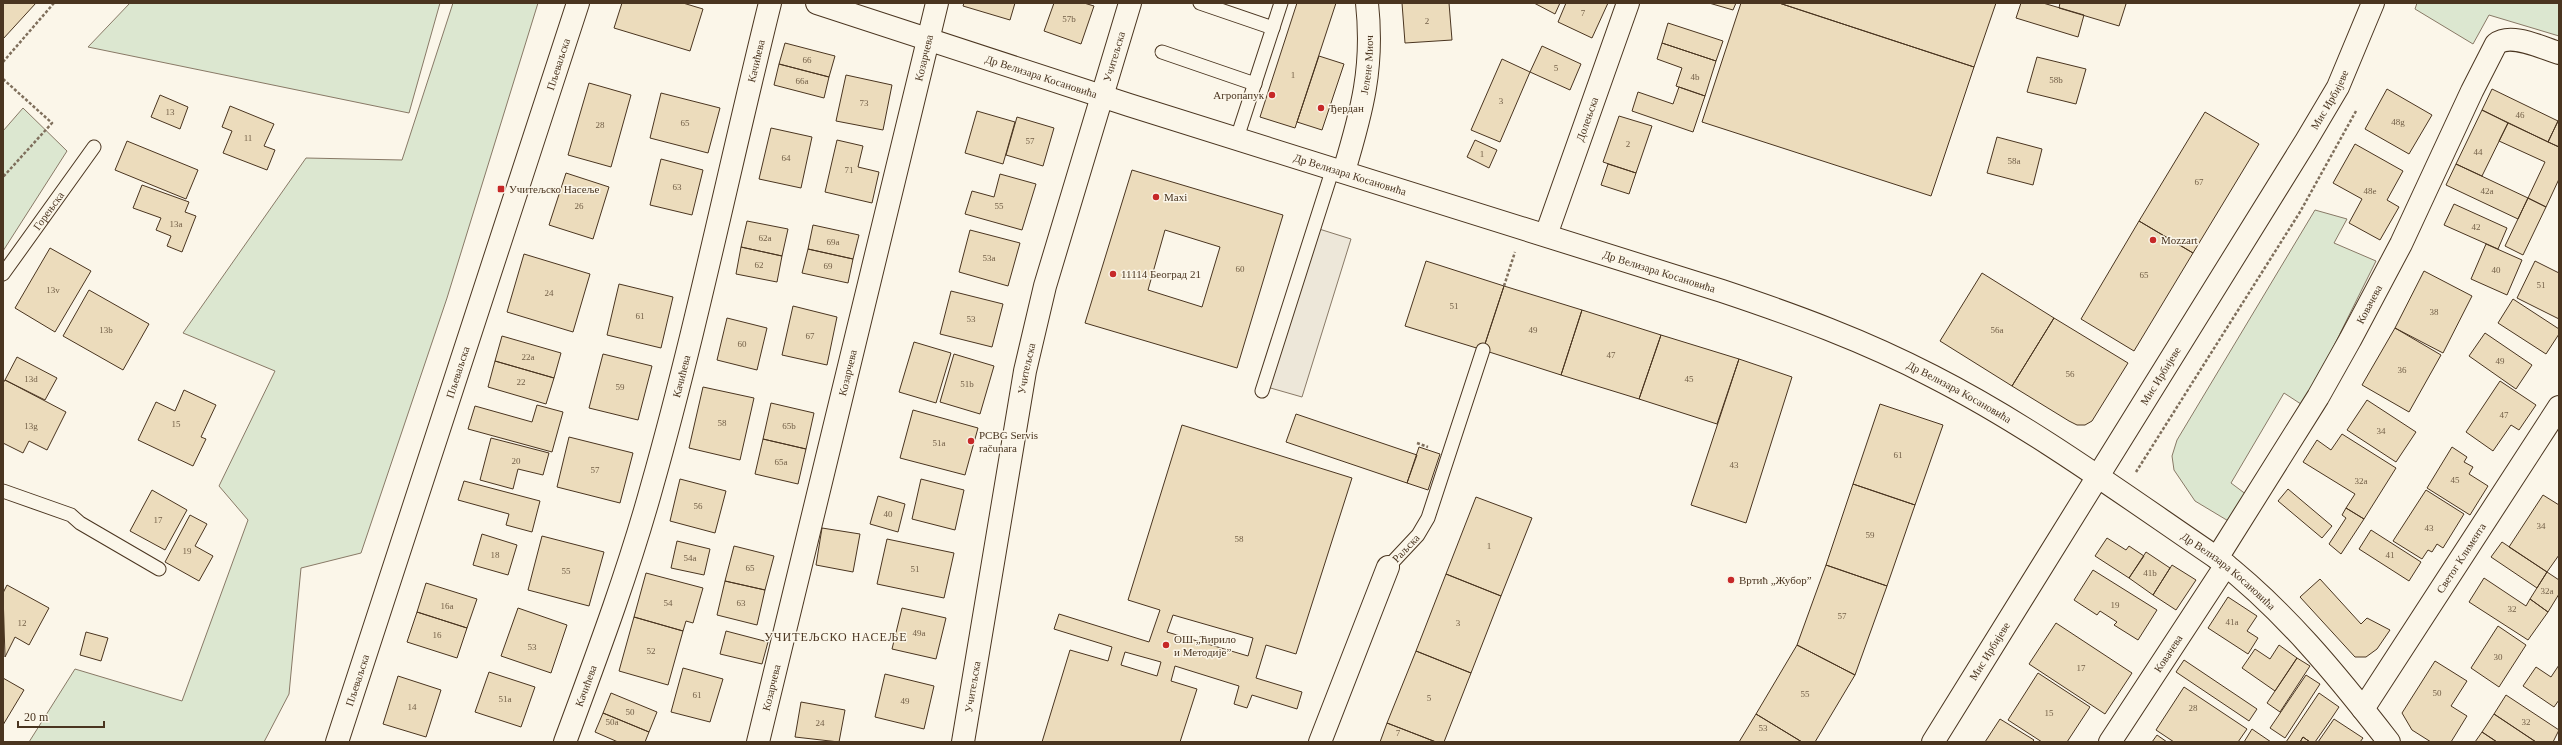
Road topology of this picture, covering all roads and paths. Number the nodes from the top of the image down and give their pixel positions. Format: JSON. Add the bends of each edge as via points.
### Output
{"nodes":[{"id":1,"x":54,"y":3,"type":"edge"},
{"id":2,"x":578,"y":3,"type":"edge"},
{"id":3,"x":770,"y":3,"type":"edge"},
{"id":4,"x":817,"y":3,"type":"edge"},
{"id":5,"x":936,"y":3,"type":"edge"},
{"id":6,"x":1130,"y":3,"type":"edge"},
{"id":7,"x":1200,"y":3,"type":"edge"},
{"id":8,"x":1281,"y":3,"type":"edge"},
{"id":9,"x":1367,"y":3,"type":"edge"},
{"id":10,"x":1628,"y":3,"type":"edge"},
{"id":11,"x":2373,"y":3,"type":"edge"},
{"id":12,"x":1273,"y":28,"type":"junction"},
{"id":13,"x":928,"y":38,"type":"junction"},
{"id":14,"x":1162,"y":52,"type":"dead end"},
{"id":15,"x":2559,"y":53,"type":"edge"},
{"id":16,"x":3,"y":62,"type":"edge"},
{"id":17,"x":3,"y":80,"type":"edge"},
{"id":18,"x":1255,"y":84,"type":"junction"},
{"id":19,"x":1102,"y":95,"type":"junction"},
{"id":20,"x":2357,"y":109,"type":"dead end"},
{"id":21,"x":1237,"y":138,"type":"junction"},
{"id":22,"x":94,"y":146,"type":"dead end"},
{"id":23,"x":1339,"y":170,"type":"junction"},
{"id":24,"x":3,"y":177,"type":"edge"},
{"id":25,"x":1522,"y":227,"type":"junction"},
{"id":26,"x":1546,"y":235,"type":"junction"},
{"id":27,"x":3,"y":274,"type":"edge"},
{"id":28,"x":1504,"y":286,"type":"dead end"},
{"id":29,"x":1483,"y":350,"type":"dead end"},
{"id":30,"x":1262,"y":391,"type":"dead end"},
{"id":31,"x":2559,"y":407,"type":"edge"},
{"id":32,"x":2098,"y":477,"type":"junction"},
{"id":33,"x":3,"y":491,"type":"edge"},
{"id":34,"x":2123,"y":494,"type":"junction"},
{"id":35,"x":2221,"y":561,"type":"junction"},
{"id":36,"x":1388,"y":567,"type":"joint"},
{"id":37,"x":159,"y":570,"type":"dead end"},
{"id":38,"x":2363,"y":709,"type":"junction"},
{"id":39,"x":2381,"y":738,"type":"edge"},
{"id":40,"x":336,"y":742,"type":"edge"},
{"id":41,"x":565,"y":742,"type":"edge"},
{"id":42,"x":758,"y":742,"type":"edge"},
{"id":43,"x":963,"y":742,"type":"edge"},
{"id":44,"x":1320,"y":742,"type":"edge"},
{"id":45,"x":1933,"y":742,"type":"edge"},
{"id":46,"x":2110,"y":742,"type":"edge"}],
"edges":[{"from":1,"to":16,"type":"path"},
{"from":2,"to":40,"type":"street","name":"Пљеваљска"},
{"from":3,"to":41,"type":"street","name":"Качићева","via":[[685,363],[652,488],[619,593]]},
{"from":4,"to":13,"type":"street","name":"Др Велизара Косановића"},
{"from":5,"to":13,"type":"street","name":"Козарчева"},
{"from":6,"to":19,"type":"street","name":"Учитељска"},
{"from":7,"to":12,"type":"lane"},
{"from":8,"to":12,"type":"lane"},
{"from":9,"to":23,"type":"street","name":"Јелене Миоч","via":[[1370,65],[1362,108]]},
{"from":10,"to":26,"type":"street","name":"Долењска"},
{"from":11,"to":32,"type":"street","name":"Мис Ирбијеве","via":[[2338,87]]},
{"from":12,"to":18,"type":"lane"},
{"from":13,"to":19,"type":"street","name":"Др Велизара Косановића"},
{"from":13,"to":42,"type":"street","name":"Козарчева"},
{"from":14,"to":18,"type":"lane"},
{"from":15,"to":35,"type":"street","name":"Ковачева","via":[[2511,40],[2501,40],[2492,50],[2401,244],[2318,398]]},
{"from":17,"to":24,"type":"path","via":[[52,123]]},
{"from":18,"to":21,"type":"lane"},
{"from":19,"to":21,"type":"street","name":"Др Велизара Косановића"},
{"from":19,"to":43,"type":"street","name":"Учитељска","via":[[1046,286],[1025,371]]},
{"from":20,"to":34,"type":"path","via":[[2300,212]]},
{"from":21,"to":23,"type":"street","name":"Др Велизара Косановића"},
{"from":22,"to":27,"type":"lane","name":"Горењска"},
{"from":23,"to":25,"type":"street","name":"Др Велизара Косановића"},
{"from":23,"to":30,"type":"lane"},
{"from":25,"to":26,"type":"street","name":"Др Велизара Косановића"},
{"from":25,"to":28,"type":"path"},
{"from":26,"to":32,"type":"street","name":"Др Велизара Косановића","via":[[1789,313],[1883,352],[1968,395]]},
{"from":29,"to":36,"type":"lane","name":"Раљска","via":[[1428,518],[1418,535]]},
{"from":31,"to":38,"type":"street","name":"Светог Климента"},
{"from":32,"to":34,"type":"street","name":"Др Велизара Косановића"},
{"from":32,"to":45,"type":"street","name":"Мис Ирбијеве"},
{"from":33,"to":37,"type":"lane","via":[[72,515],[80,523]]},
{"from":34,"to":35,"type":"street","name":"Др Велизара Косановића"},
{"from":35,"to":38,"type":"street","name":"Др Велизара Косановића","via":[[2294,627]]},
{"from":35,"to":46,"type":"street","name":"Ковачева"},
{"from":36,"to":44,"type":"street","name":"Раљска"},
{"from":38,"to":39,"type":"street","name":"Др Велизара Косановића"}]}
